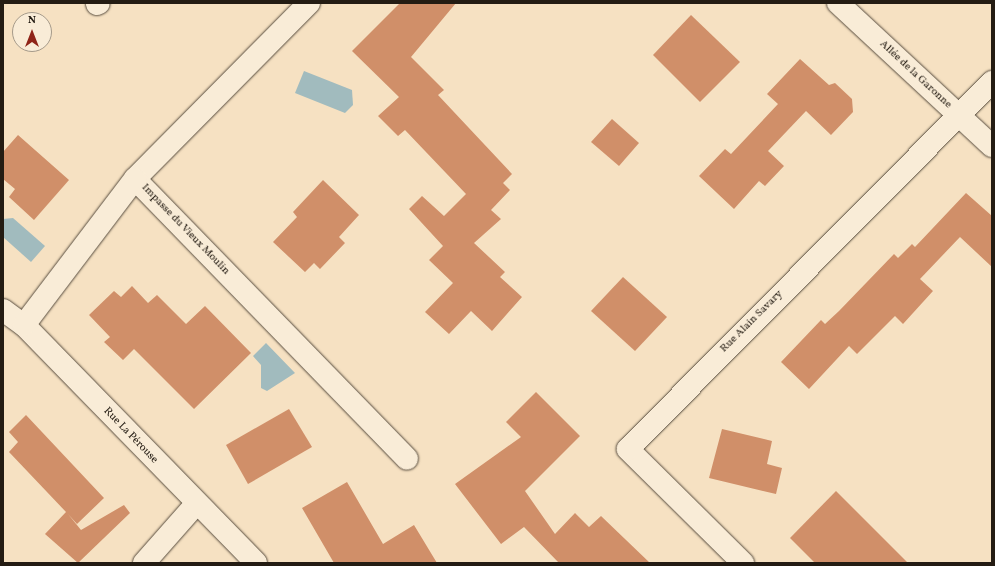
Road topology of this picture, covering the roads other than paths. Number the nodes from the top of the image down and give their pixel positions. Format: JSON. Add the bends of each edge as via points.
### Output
{"nodes":[{"id":1,"x":309,"y":3,"type":"edge"},
{"id":2,"x":838,"y":3,"type":"edge"},
{"id":3,"x":992,"y":82,"type":"edge"},
{"id":4,"x":959,"y":116,"type":"junction"},
{"id":5,"x":992,"y":146,"type":"edge"},
{"id":6,"x":135,"y":179,"type":"junction"},
{"id":7,"x":3,"y":310,"type":"edge"},
{"id":8,"x":24,"y":325,"type":"junction"},
{"id":9,"x":407,"y":460,"type":"dead end"},
{"id":10,"x":196,"y":504,"type":"junction"},
{"id":11,"x":144,"y":563,"type":"edge"},
{"id":12,"x":256,"y":563,"type":"edge"},
{"id":13,"x":743,"y":563,"type":"edge"}],
"edges":[{"from":1,"to":6,"type":"street","name":"Impasse du Vieux Moulin"},
{"from":2,"to":4,"type":"street","name":"Allée de la Garonne"},
{"from":3,"to":4,"type":"street","name":"Rue Alain Savary"},
{"from":4,"to":5,"type":"street","name":"Allée de la Garonne"},
{"from":4,"to":13,"type":"street","name":"Rue Alain Savary","via":[[628,449]]},
{"from":6,"to":8,"type":"street"},
{"from":6,"to":9,"type":"street","name":"Impasse du Vieux Moulin"},
{"from":7,"to":8,"type":"street","name":"Rue La Pérouse"},
{"from":8,"to":10,"type":"street","name":"Rue La Pérouse"},
{"from":10,"to":11,"type":"street"},
{"from":10,"to":12,"type":"street","name":"Rue La Pérouse"}]}
